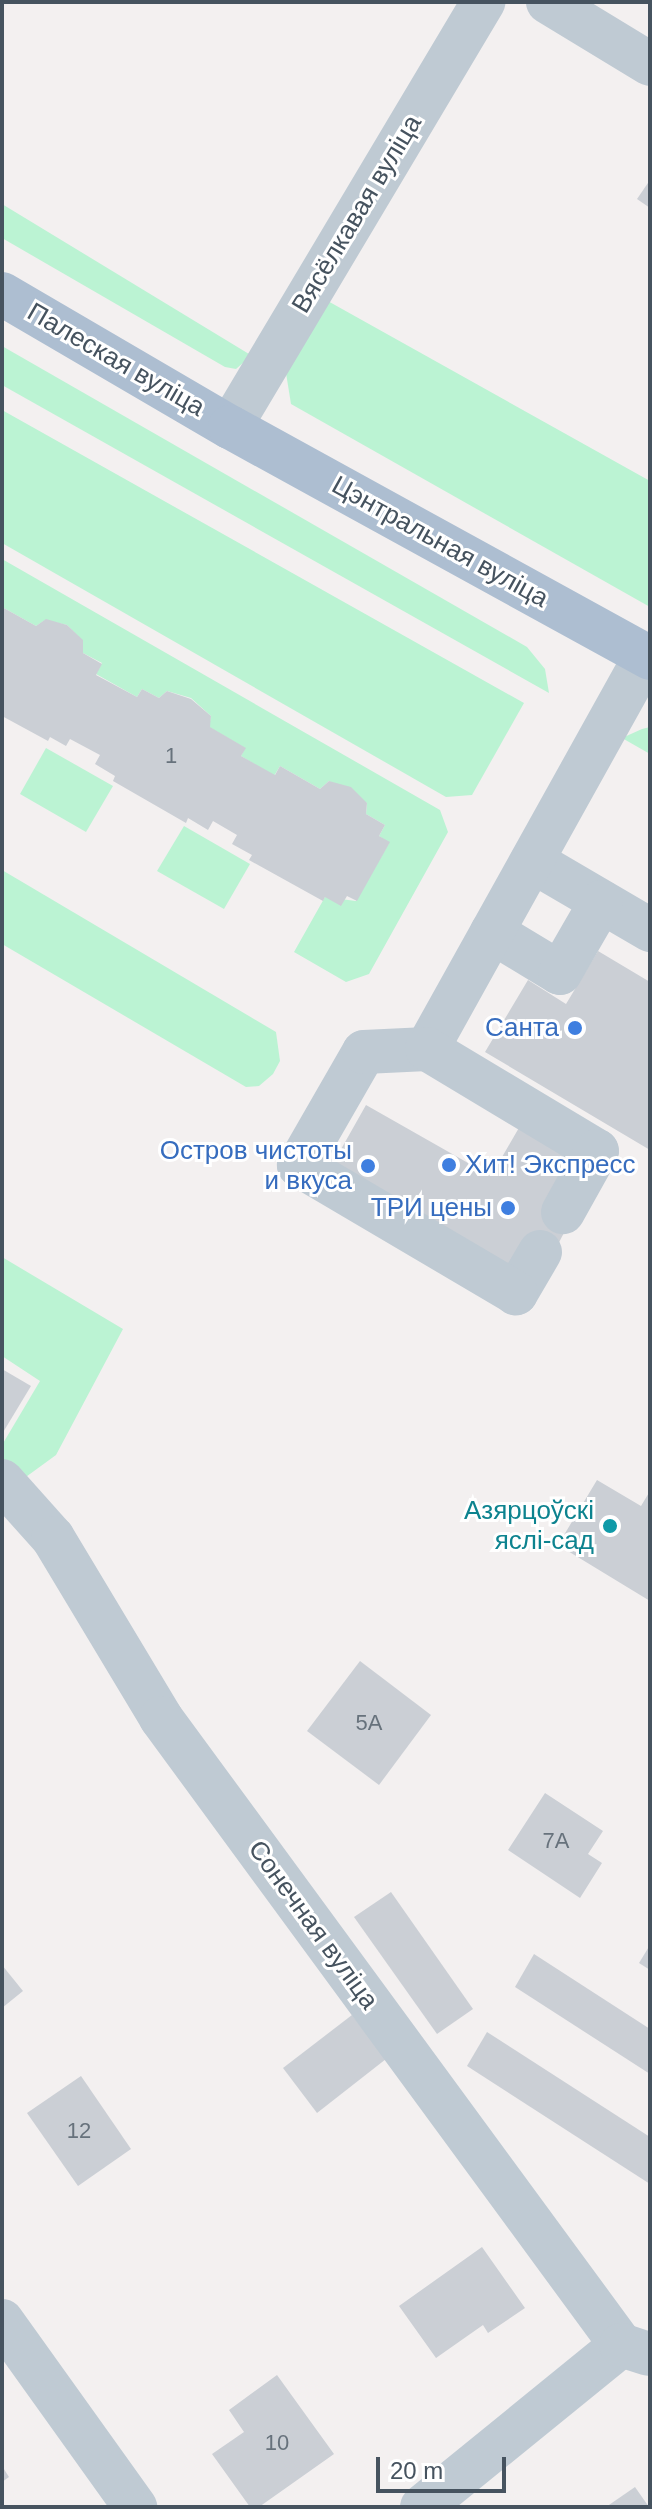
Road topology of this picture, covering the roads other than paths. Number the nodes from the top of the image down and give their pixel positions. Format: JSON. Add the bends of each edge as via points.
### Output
{"nodes":[{"id":1,"x":483,"y":2,"type":"edge"},
{"id":2,"x":548,"y":2,"type":"edge"},
{"id":3,"x":650,"y":64,"type":"edge"},
{"id":4,"x":2,"y":294,"type":"edge"},
{"id":5,"x":230,"y":427,"type":"junction"},
{"id":6,"x":648,"y":657,"type":"edge"},
{"id":7,"x":532,"y":861,"type":"junction"},
{"id":8,"x":601,"y":902,"type":"junction"},
{"id":9,"x":650,"y":930,"type":"edge"},
{"id":10,"x":492,"y":932,"type":"junction"},
{"id":11,"x":427,"y":1049,"type":"junction"},
{"id":12,"x":563,"y":1212,"type":"dead end"},
{"id":13,"x":540,"y":1252,"type":"dead end"},
{"id":14,"x":7,"y":1496,"type":"edge"},
{"id":15,"x":2,"y":2321,"type":"edge"},
{"id":16,"x":636,"y":2350,"type":"edge"},
{"id":17,"x":135,"y":2507,"type":"edge"},
{"id":18,"x":422,"y":2507,"type":"edge"}],
"edges":[{"from":1,"to":5,"type":"street","name":"Вясёлкавая вуліца"},
{"from":2,"to":3,"type":"street"},
{"from":4,"to":5,"type":"main road","name":"Палеская вуліца"},
{"from":5,"to":6,"type":"main road","name":"Цэнтральная вуліца"},
{"from":6,"to":7,"type":"street"},
{"from":7,"to":8,"type":"street"},
{"from":7,"to":10,"type":"street"},
{"from":8,"to":9,"type":"street"},
{"from":8,"to":10,"type":"street","via":[[560,973]]},
{"from":10,"to":11,"type":"street"},
{"from":11,"to":12,"type":"street","via":[[597,1151]]},
{"from":11,"to":13,"type":"street","via":[[364,1052],[299,1165],[516,1293]]},
{"from":14,"to":16,"type":"street","name":"Сонечная вуліца","via":[[53,1538],[161,1718]]},
{"from":15,"to":17,"type":"street"},
{"from":16,"to":18,"type":"street","name":"Сонечная вуліца"}]}
